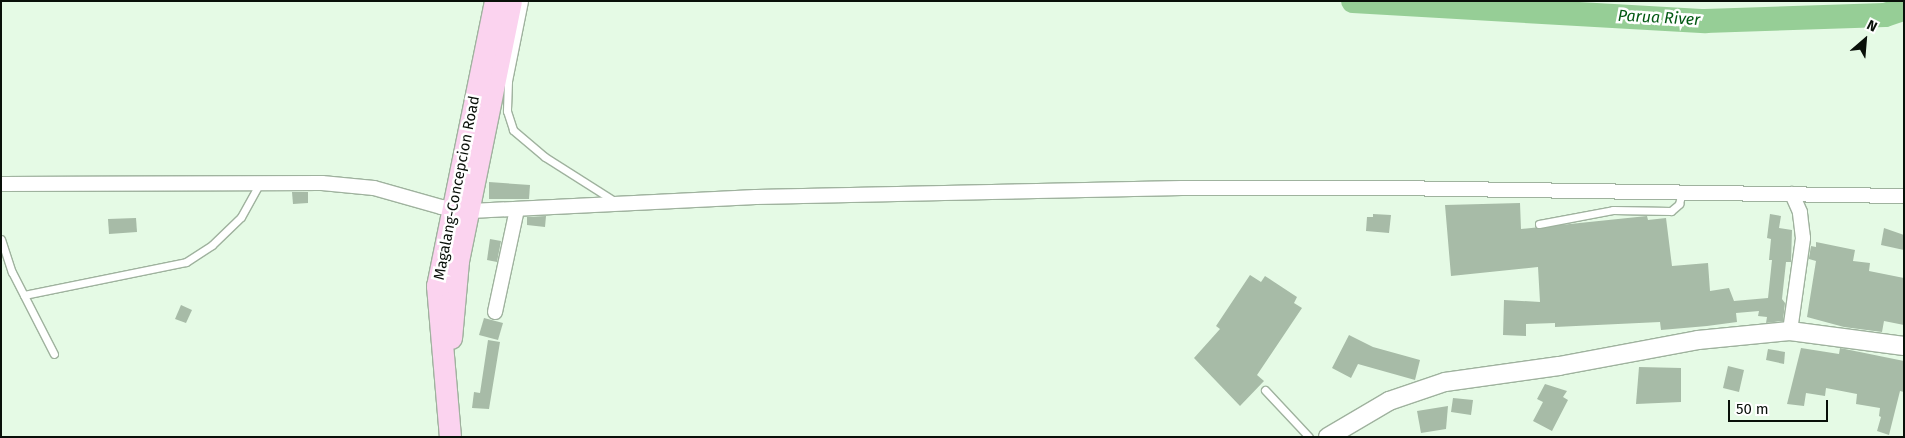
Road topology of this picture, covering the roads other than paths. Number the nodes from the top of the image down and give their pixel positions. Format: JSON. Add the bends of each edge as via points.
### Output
{"nodes":[{"id":1,"x":495,"y":1,"type":"edge"},
{"id":2,"x":512,"y":1,"type":"edge"},
{"id":3,"x":524,"y":1,"type":"edge"},
{"id":4,"x":260,"y":183,"type":"junction"},
{"id":5,"x":1,"y":184,"type":"edge"},
{"id":6,"x":1792,"y":194,"type":"junction"},
{"id":7,"x":1681,"y":195,"type":"junction"},
{"id":8,"x":1904,"y":196,"type":"edge"},
{"id":9,"x":463,"y":205,"type":"junction"},
{"id":10,"x":621,"y":205,"type":"junction"},
{"id":11,"x":517,"y":209,"type":"junction"},
{"id":12,"x":1539,"y":224,"type":"dead end"},
{"id":13,"x":1,"y":239,"type":"edge"},
{"id":14,"x":24,"y":296,"type":"junction"},
{"id":15,"x":496,"y":312,"type":"dead end"},
{"id":16,"x":1790,"y":331,"type":"junction"},
{"id":17,"x":1904,"y":346,"type":"edge"},
{"id":18,"x":54,"y":354,"type":"dead end"},
{"id":19,"x":1265,"y":390,"type":"dead end"},
{"id":20,"x":451,"y":437,"type":"edge"},
{"id":21,"x":1309,"y":437,"type":"edge"},
{"id":22,"x":1328,"y":437,"type":"edge"}],
"edges":[{"from":1,"to":9,"type":"main road","name":"Magalang-Concepcion Road"},
{"from":2,"to":9,"type":"main road","name":"Magalang-Concepcion Road"},
{"from":3,"to":10,"type":"lane","via":[[508,81],[507,111],[513,130],[545,157]]},
{"from":4,"to":5,"type":"street"},
{"from":4,"to":9,"type":"street","via":[[322,183],[374,188]]},
{"from":4,"to":14,"type":"lane","via":[[241,216],[212,245],[186,262]]},
{"from":6,"to":7,"type":"street"},
{"from":6,"to":8,"type":"street"},
{"from":6,"to":16,"type":"street","via":[[1800,212],[1803,238]]},
{"from":7,"to":10,"type":"street","via":[[1392,188],[1182,188],[833,195]]},
{"from":7,"to":12,"type":"lane","via":[[1671,211],[1613,210]]},
{"from":9,"to":11,"type":"street"},
{"from":9,"to":20,"type":"main road","name":"Magalang-Concepcion Road","via":[[438,286]]},
{"from":10,"to":11,"type":"street"},
{"from":11,"to":15,"type":"street"},
{"from":13,"to":14,"type":"lane"},
{"from":14,"to":18,"type":"lane"},
{"from":16,"to":17,"type":"street"},
{"from":16,"to":22,"type":"street","via":[[1698,340],[1559,366],[1444,382],[1389,401]]},
{"from":19,"to":21,"type":"lane"}]}
